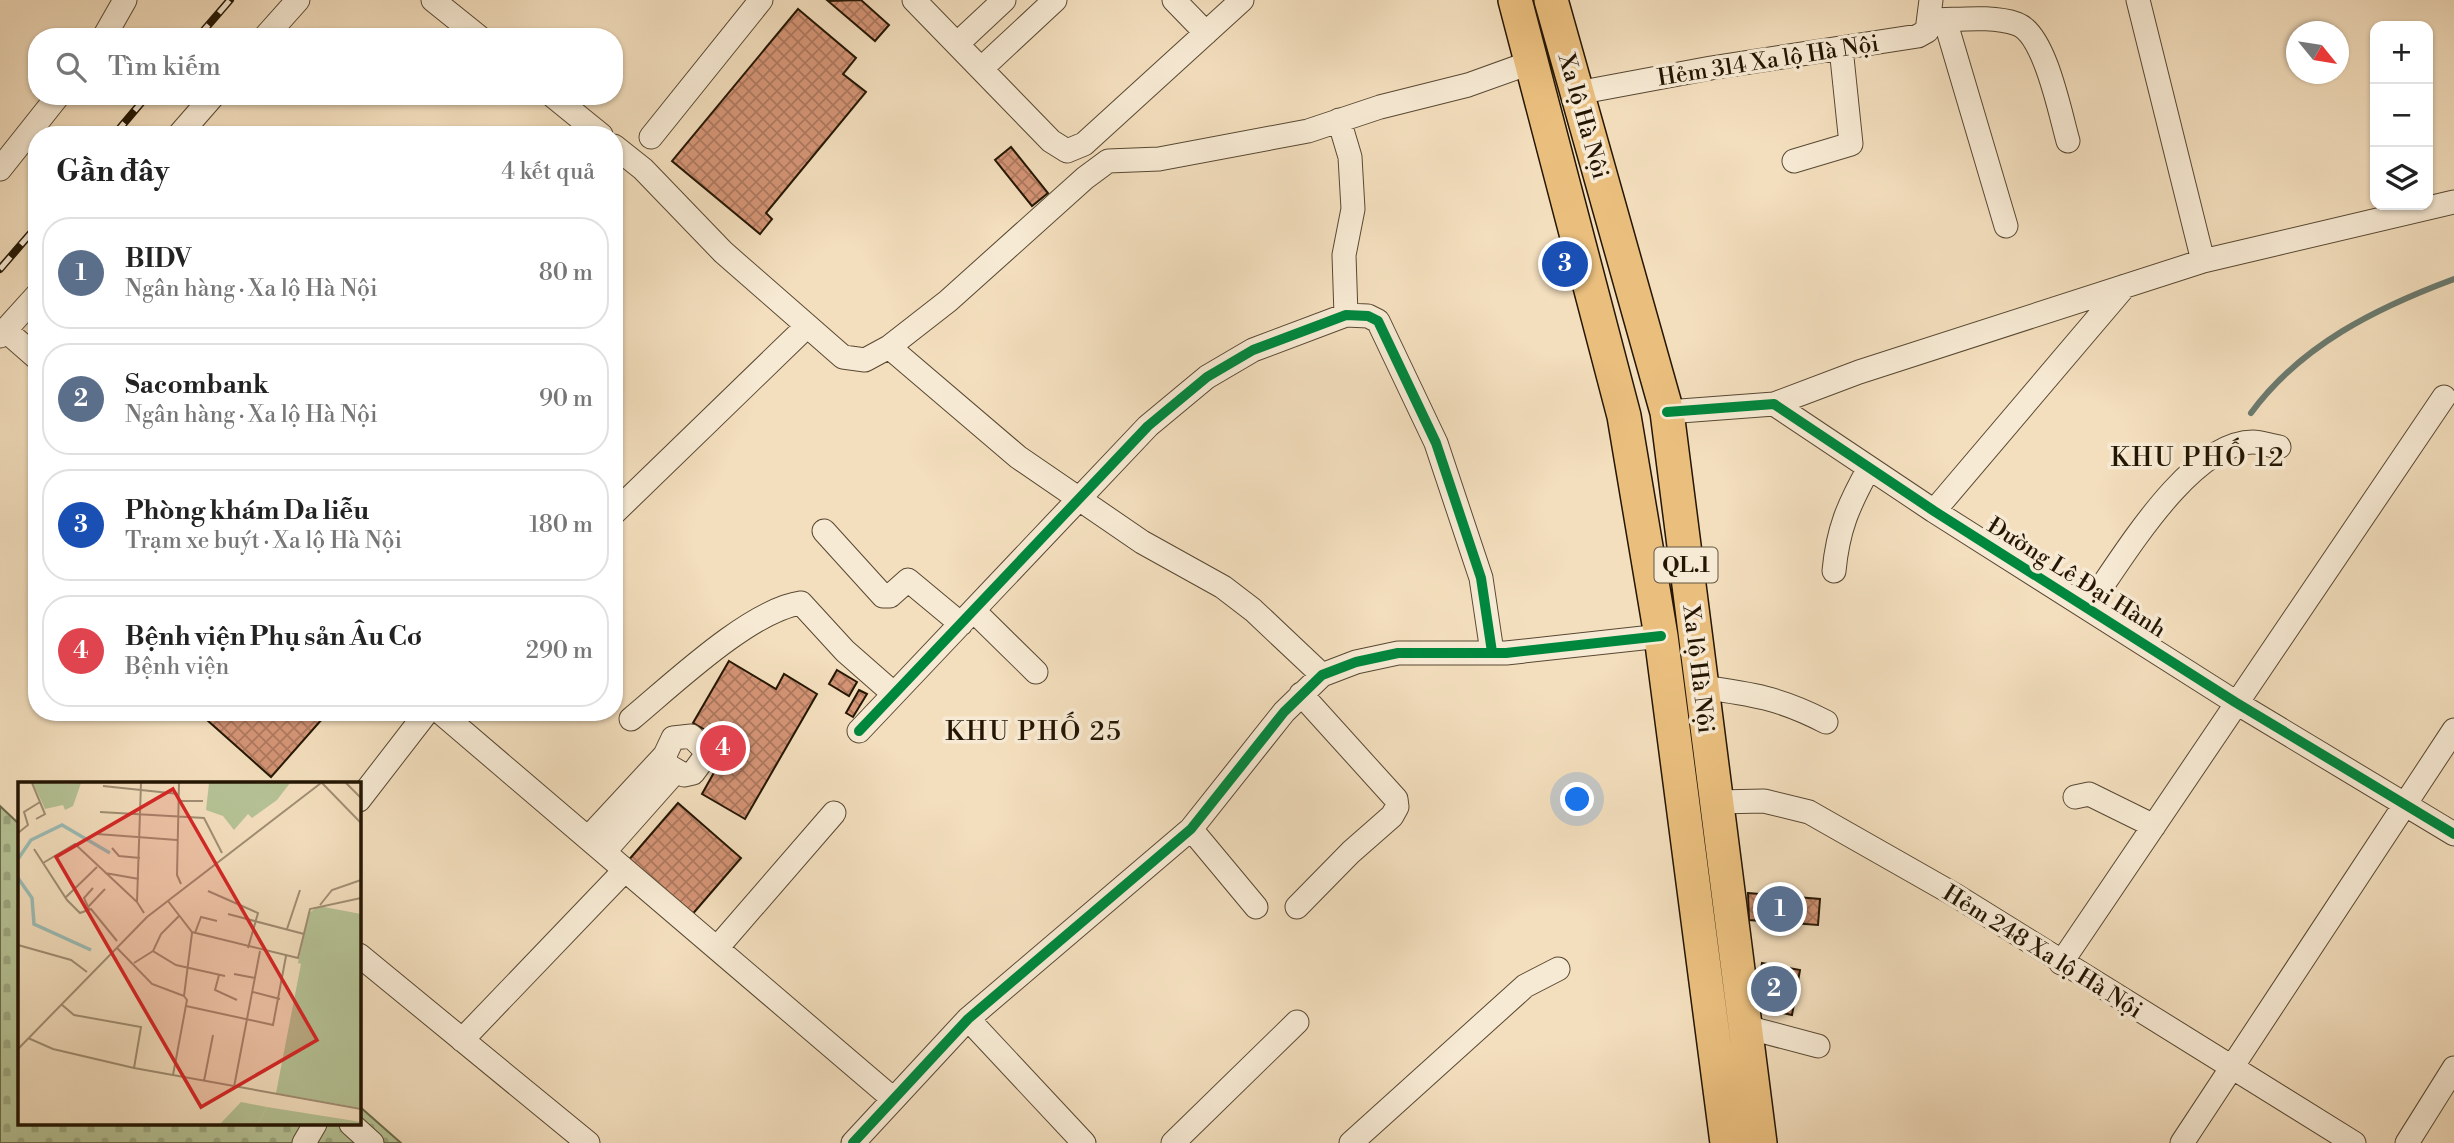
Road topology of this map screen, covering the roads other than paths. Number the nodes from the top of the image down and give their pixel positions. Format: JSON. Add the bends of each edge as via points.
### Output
{"nodes":[{"id":1,"x":125,"y":0,"type":"edge"},
{"id":2,"x":298,"y":0,"type":"edge"},
{"id":3,"x":433,"y":0,"type":"edge"},
{"id":4,"x":761,"y":0,"type":"edge"},
{"id":5,"x":914,"y":0,"type":"edge"},
{"id":6,"x":1004,"y":0,"type":"edge"},
{"id":7,"x":1055,"y":0,"type":"edge"},
{"id":8,"x":1174,"y":0,"type":"edge"},
{"id":9,"x":1242,"y":0,"type":"edge"},
{"id":10,"x":1515,"y":0,"type":"edge"},
{"id":11,"x":1551,"y":0,"type":"edge"},
{"id":12,"x":2138,"y":0,"type":"edge"},
{"id":13,"x":1935,"y":13,"type":"edge"},
{"id":14,"x":109,"y":28,"type":"edge"},
{"id":15,"x":273,"y":28,"type":"edge"},
{"id":16,"x":467,"y":28,"type":"edge"},
{"id":17,"x":1206,"y":33,"type":"junction"},
{"id":18,"x":957,"y":44,"type":"junction"},
{"id":19,"x":1841,"y":48,"type":"junction"},
{"id":20,"x":1532,"y":62,"type":"junction"},
{"id":21,"x":981,"y":69,"type":"junction"},
{"id":22,"x":1577,"y":93,"type":"junction"},
{"id":23,"x":51,"y":105,"type":"edge"},
{"id":24,"x":205,"y":105,"type":"edge"},
{"id":25,"x":564,"y":105,"type":"edge"},
{"id":26,"x":1339,"y":120,"type":"junction"},
{"id":27,"x":34,"y":126,"type":"edge"},
{"id":28,"x":187,"y":126,"type":"edge"},
{"id":29,"x":590,"y":126,"type":"edge"},
{"id":30,"x":28,"y":134,"type":"edge"},
{"id":31,"x":652,"y":137,"type":"dead end"},
{"id":32,"x":2068,"y":141,"type":"dead end"},
{"id":33,"x":623,"y":153,"type":"edge"},
{"id":34,"x":1794,"y":161,"type":"dead end"},
{"id":35,"x":0,"y":169,"type":"edge"},
{"id":36,"x":2454,"y":202,"type":"edge"},
{"id":37,"x":2006,"y":226,"type":"dead end"},
{"id":38,"x":2203,"y":261,"type":"junction"},
{"id":39,"x":2125,"y":286,"type":"junction"},
{"id":40,"x":28,"y":305,"type":"edge"},
{"id":41,"x":1346,"y":315,"type":"junction"},
{"id":42,"x":806,"y":327,"type":"junction"},
{"id":43,"x":3,"y":333,"type":"edge"},
{"id":44,"x":890,"y":347,"type":"junction"},
{"id":45,"x":28,"y":351,"type":"edge"},
{"id":46,"x":2444,"y":397,"type":"dead end"},
{"id":47,"x":1774,"y":404,"type":"junction"},
{"id":48,"x":1667,"y":412,"type":"junction"},
{"id":49,"x":2279,"y":447,"type":"dead end"},
{"id":50,"x":1869,"y":468,"type":"junction"},
{"id":51,"x":1080,"y":501,"type":"junction"},
{"id":52,"x":623,"y":504,"type":"edge"},
{"id":53,"x":1934,"y":511,"type":"junction"},
{"id":54,"x":824,"y":531,"type":"dead end"},
{"id":55,"x":1835,"y":571,"type":"dead end"},
{"id":56,"x":2087,"y":608,"type":"junction"},
{"id":57,"x":968,"y":618,"type":"junction"},
{"id":58,"x":1661,"y":636,"type":"junction"},
{"id":59,"x":1492,"y":652,"type":"junction"},
{"id":60,"x":1036,"y":672,"type":"dead end"},
{"id":61,"x":1322,"y":675,"type":"junction"},
{"id":62,"x":1702,"y":687,"type":"junction"},
{"id":63,"x":894,"y":694,"type":"junction"},
{"id":64,"x":1301,"y":694,"type":"junction"},
{"id":65,"x":2235,"y":702,"type":"junction"},
{"id":66,"x":631,"y":719,"type":"dead end"},
{"id":67,"x":420,"y":721,"type":"edge"},
{"id":68,"x":451,"y":721,"type":"edge"},
{"id":69,"x":1826,"y":722,"type":"dead end"},
{"id":70,"x":2454,"y":730,"type":"edge"},
{"id":71,"x":859,"y":731,"type":"dead end"},
{"id":72,"x":670,"y":764,"type":"dead end"},
{"id":73,"x":2076,"y":797,"type":"dead end"},
{"id":74,"x":360,"y":799,"type":"edge"},
{"id":75,"x":1717,"y":802,"type":"junction"},
{"id":76,"x":2405,"y":804,"type":"junction"},
{"id":77,"x":834,"y":813,"type":"dead end"},
{"id":78,"x":2154,"y":826,"type":"junction"},
{"id":79,"x":1191,"y":829,"type":"junction"},
{"id":80,"x":2454,"y":834,"type":"edge"},
{"id":81,"x":596,"y":845,"type":"junction"},
{"id":82,"x":625,"y":870,"type":"junction"},
{"id":83,"x":1256,"y":907,"type":"dead end"},
{"id":84,"x":1297,"y":907,"type":"dead end"},
{"id":85,"x":717,"y":948,"type":"junction"},
{"id":86,"x":360,"y":956,"type":"edge"},
{"id":87,"x":2061,"y":963,"type":"junction"},
{"id":88,"x":1558,"y":969,"type":"dead end"},
{"id":89,"x":968,"y":1019,"type":"junction"},
{"id":90,"x":1297,"y":1021,"type":"dead end"},
{"id":91,"x":1746,"y":1027,"type":"junction"},
{"id":92,"x":462,"y":1040,"type":"junction"},
{"id":93,"x":1818,"y":1046,"type":"dead end"},
{"id":94,"x":2231,"y":1066,"type":"junction"},
{"id":95,"x":2454,"y":1069,"type":"edge"},
{"id":96,"x":892,"y":1098,"type":"junction"},
{"id":97,"x":314,"y":1126,"type":"edge"},
{"id":98,"x":353,"y":1126,"type":"edge"},
{"id":99,"x":2347,"y":1141,"type":"edge"},
{"id":100,"x":304,"y":1143,"type":"edge"},
{"id":101,"x":372,"y":1143,"type":"edge"},
{"id":102,"x":588,"y":1143,"type":"edge"},
{"id":103,"x":853,"y":1143,"type":"edge"},
{"id":104,"x":1084,"y":1143,"type":"edge"},
{"id":105,"x":1173,"y":1143,"type":"edge"},
{"id":106,"x":1351,"y":1143,"type":"edge"},
{"id":107,"x":1727,"y":1143,"type":"edge"},
{"id":108,"x":1760,"y":1143,"type":"edge"},
{"id":109,"x":2182,"y":1143,"type":"edge"},
{"id":110,"x":2407,"y":1143,"type":"edge"}],
"edges":[{"from":1,"to":14,"type":"street"},
{"from":2,"to":15,"type":"street"},
{"from":3,"to":16,"type":"street"},
{"from":4,"to":31,"type":"street"},
{"from":5,"to":18,"type":"street"},
{"from":6,"to":18,"type":"street"},
{"from":7,"to":21,"type":"street"},
{"from":8,"to":17,"type":"street"},
{"from":9,"to":17,"type":"street"},
{"from":10,"to":20,"type":"highway","name":"Xa lộ Hà Nội","number":"QL.1"},
{"from":11,"to":22,"type":"highway","name":"Xa lộ Hà Nội","number":"QL.1"},
{"from":12,"to":38,"type":"street"},
{"from":13,"to":19,"type":"street","name":"Hẻm 314 Xa lộ Hà Nội","via":[[1927,31],[1919,36]]},
{"from":13,"to":32,"type":"street","via":[[2018,24],[2028,30],[2038,44]]},
{"from":13,"to":37,"type":"street"},
{"from":17,"to":21,"type":"street","via":[[1084,144],[1067,150],[1051,141]]},
{"from":18,"to":21,"type":"street"},
{"from":19,"to":22,"type":"street","name":"Hẻm 314 Xa lộ Hà Nội"},
{"from":19,"to":34,"type":"street","via":[[1852,144]]},
{"from":20,"to":26,"type":"street","via":[[1468,85]]},
{"from":20,"to":58,"type":"highway","name":"Xa lộ Hà Nội","number":"QL.1","via":[[1624,416]]},
{"from":22,"to":48,"type":"highway","name":"Xa lộ Hà Nội","number":"QL.1"},
{"from":23,"to":27,"type":"street"},
{"from":24,"to":28,"type":"street"},
{"from":25,"to":29,"type":"street"},
{"from":26,"to":41,"type":"street","via":[[1350,157],[1353,209],[1344,256]]},
{"from":26,"to":44,"type":"street","via":[[1308,131],[1159,159],[1108,161]]},
{"from":30,"to":35,"type":"street"},
{"from":33,"to":42,"type":"street"},
{"from":36,"to":38,"type":"street"},
{"from":38,"to":39,"type":"street"},
{"from":39,"to":47,"type":"street"},
{"from":39,"to":53,"type":"street"},
{"from":40,"to":43,"type":"street"},
{"from":41,"to":51,"type":"street","via":[[1253,350],[1207,377],[1148,426]]},
{"from":41,"to":59,"type":"street","via":[[1378,321],[1436,443],[1481,578]]},
{"from":42,"to":44,"type":"street","via":[[854,361]]},
{"from":42,"to":52,"type":"street"},
{"from":43,"to":45,"type":"street"},
{"from":44,"to":51,"type":"street","via":[[1018,457]]},
{"from":46,"to":65,"type":"street"},
{"from":47,"to":48,"type":"street"},
{"from":47,"to":50,"type":"street","name":"Đường Lê Đại Hành"},
{"from":48,"to":62,"type":"highway","name":"Xa lộ Hà Nội","number":"QL.1"},
{"from":49,"to":56,"type":"street","via":[[2252,442],[2192,469],[2169,493]]},
{"from":50,"to":53,"type":"street","name":"Đường Lê Đại Hành"},
{"from":50,"to":55,"type":"street","via":[[1843,517]]},
{"from":51,"to":57,"type":"street"},
{"from":51,"to":61,"type":"street","via":[[1223,587]]},
{"from":53,"to":56,"type":"street","name":"Đường Lê Đại Hành"},
{"from":54,"to":57,"type":"street","via":[[883,596],[890,596],[908,580]]},
{"from":56,"to":65,"type":"street","name":"Đường Lê Đại Hành"},
{"from":57,"to":60,"type":"street"},
{"from":57,"to":63,"type":"street"},
{"from":58,"to":59,"type":"street"},
{"from":58,"to":107,"type":"highway","name":"Xa lộ Hà Nội","number":"QL.1"},
{"from":59,"to":61,"type":"street","via":[[1398,653]]},
{"from":61,"to":64,"type":"street"},
{"from":62,"to":69,"type":"street","via":[[1767,696]]},
{"from":62,"to":75,"type":"highway","name":"Xa lộ Hà Nội","number":"QL.1"},
{"from":63,"to":66,"type":"street","via":[[845,651],[801,603],[772,611],[742,630]]},
{"from":63,"to":71,"type":"street"},
{"from":64,"to":79,"type":"street"},
{"from":64,"to":84,"type":"street","via":[[1396,799],[1397,807]]},
{"from":65,"to":76,"type":"street","name":"Đường Lê Đại Hành"},
{"from":65,"to":78,"type":"street"},
{"from":67,"to":74,"type":"street"},
{"from":68,"to":81,"type":"street"},
{"from":70,"to":76,"type":"street"},
{"from":72,"to":81,"type":"street"},
{"from":73,"to":78,"type":"street","via":[[2089,794]]},
{"from":75,"to":87,"type":"street","name":"Hẻm 248 Xa lộ Hà Nội","via":[[1764,801],[1809,812],[1955,895]]},
{"from":75,"to":91,"type":"highway","name":"Xa lộ Hà Nội","number":"QL.1"},
{"from":76,"to":80,"type":"street","name":"Đường Lê Đại Hành"},
{"from":76,"to":94,"type":"street"},
{"from":77,"to":85,"type":"street"},
{"from":78,"to":87,"type":"street"},
{"from":79,"to":83,"type":"street"},
{"from":79,"to":89,"type":"street"},
{"from":81,"to":82,"type":"street"},
{"from":82,"to":85,"type":"street"},
{"from":82,"to":92,"type":"street"},
{"from":85,"to":96,"type":"street"},
{"from":86,"to":92,"type":"street"},
{"from":87,"to":94,"type":"street","name":"Hẻm 248 Xa lộ Hà Nội"},
{"from":88,"to":106,"type":"street","via":[[1525,986]]},
{"from":89,"to":96,"type":"street"},
{"from":89,"to":104,"type":"street"},
{"from":90,"to":105,"type":"street"},
{"from":91,"to":93,"type":"street"},
{"from":91,"to":108,"type":"highway","name":"Xa lộ Hà Nội","number":"QL.1"},
{"from":92,"to":102,"type":"street"},
{"from":94,"to":99,"type":"street","name":"Hẻm 248 Xa lộ Hà Nội"},
{"from":94,"to":109,"type":"street"},
{"from":95,"to":110,"type":"street"},
{"from":96,"to":103,"type":"street"},
{"from":97,"to":100,"type":"street"},
{"from":98,"to":101,"type":"street"}]}
